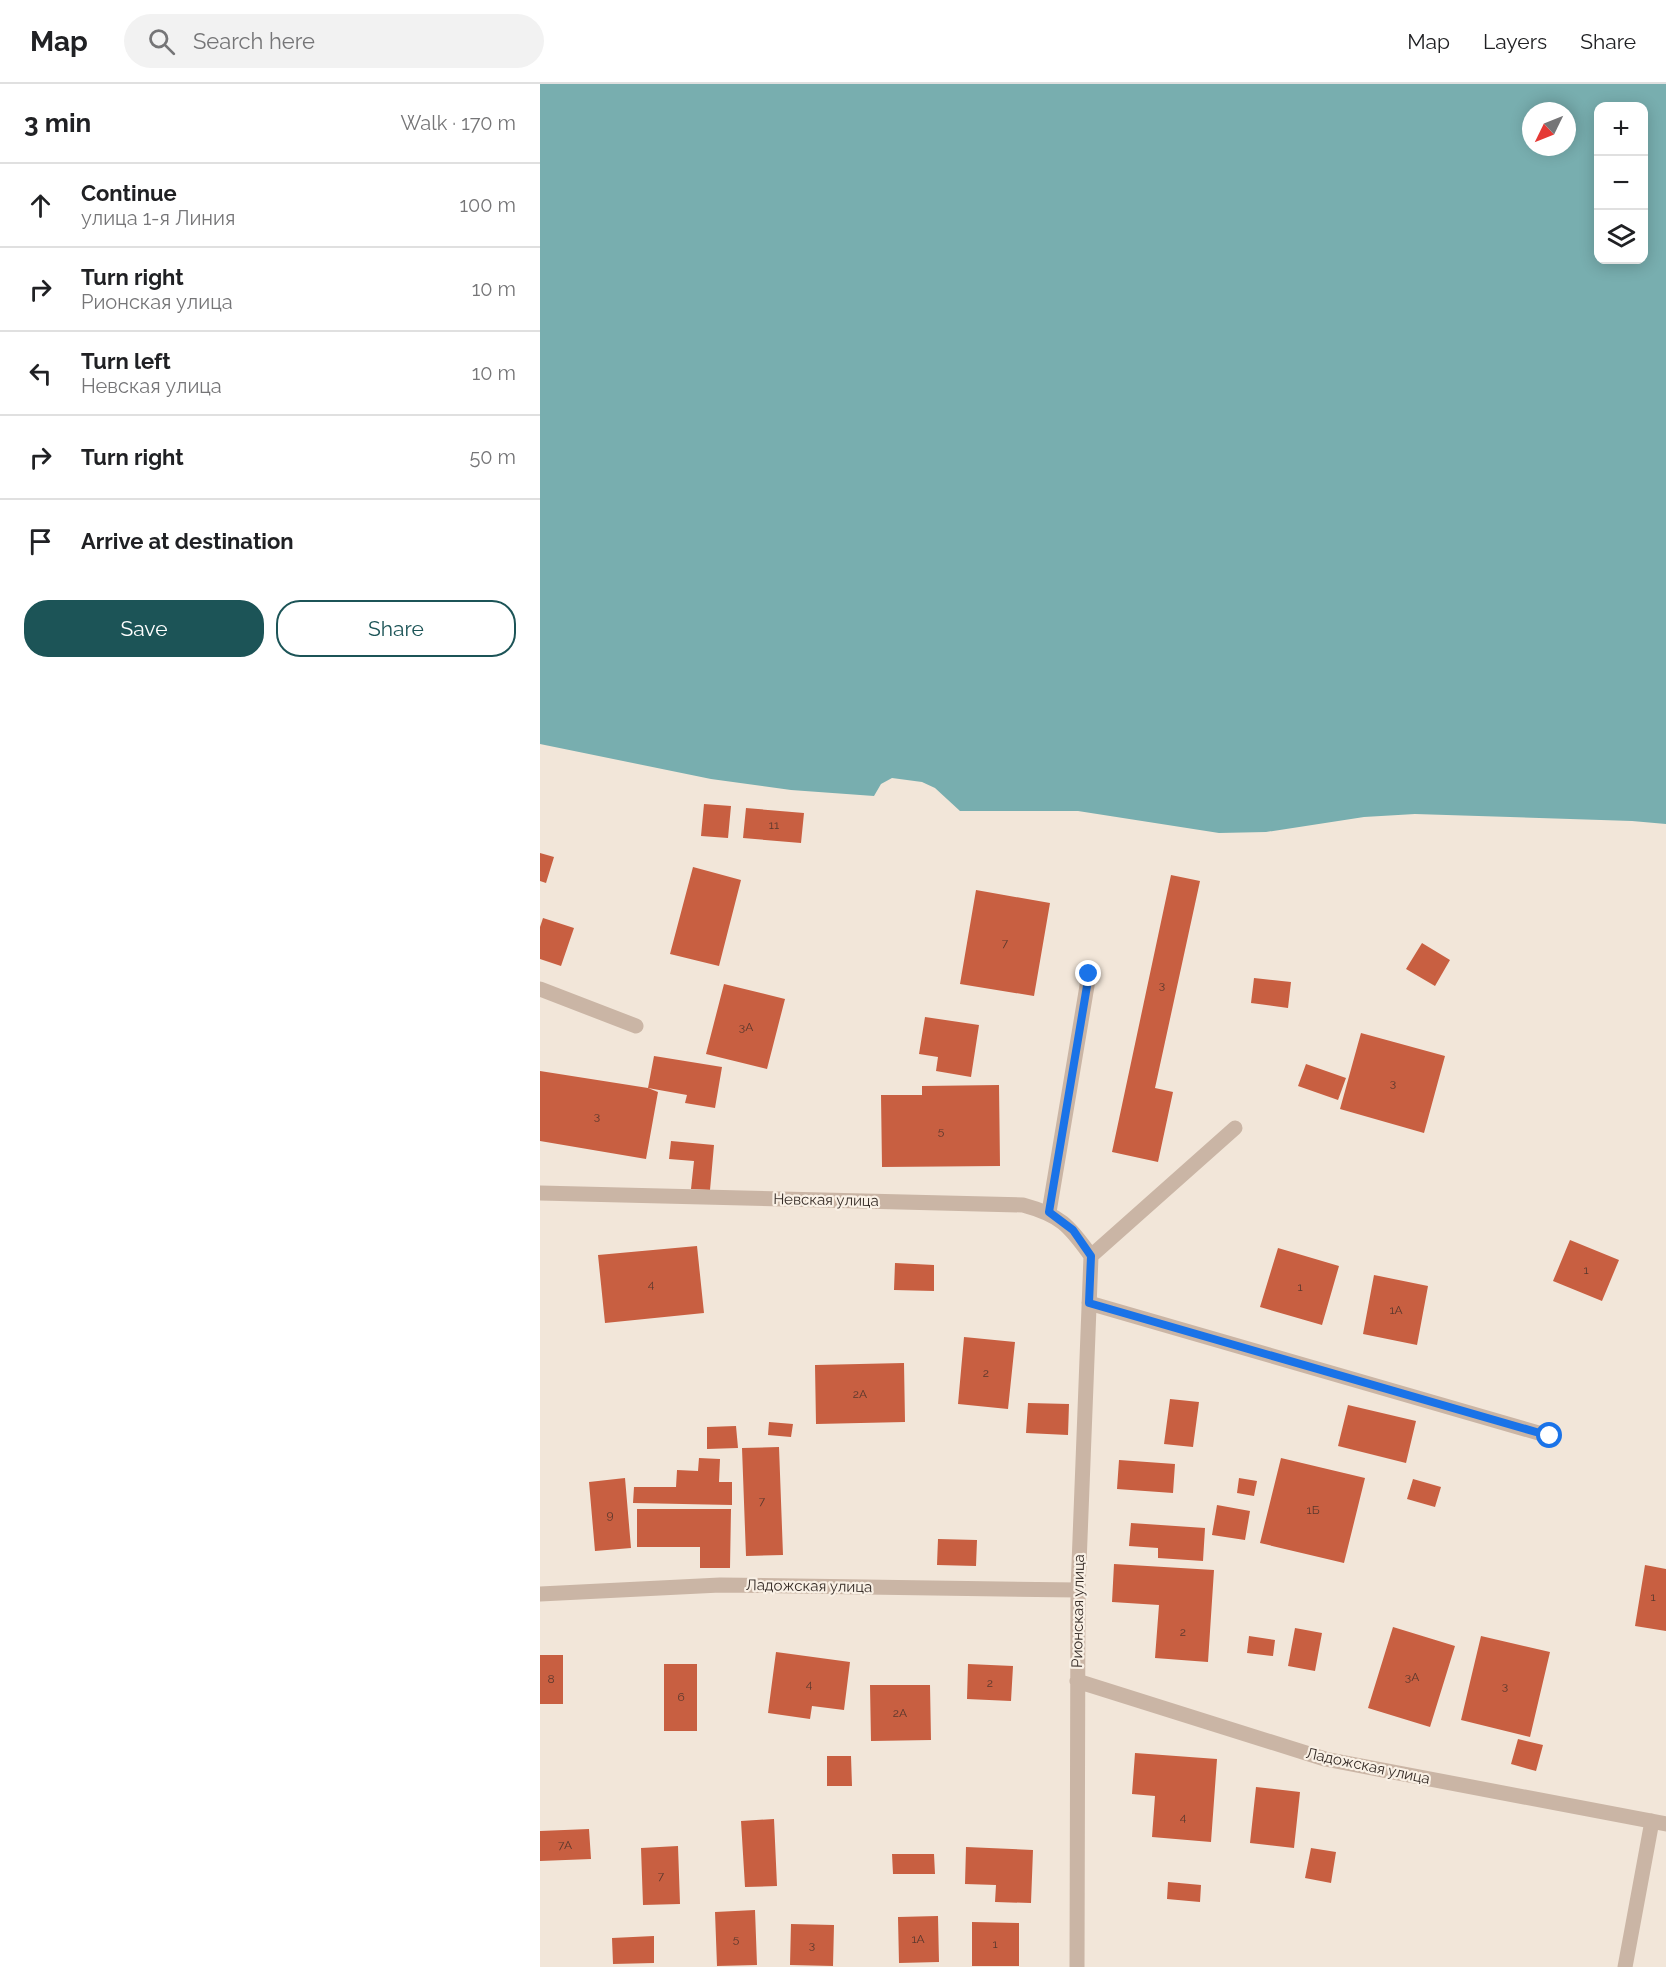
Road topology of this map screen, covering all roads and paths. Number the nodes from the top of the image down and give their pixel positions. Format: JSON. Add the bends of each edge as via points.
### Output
{"nodes":[{"id":1,"x":1089,"y":974,"type":"dead end"},
{"id":2,"x":540,"y":989,"type":"edge"},
{"id":3,"x":636,"y":1026,"type":"dead end"},
{"id":4,"x":1235,"y":1128,"type":"dead end"},
{"id":5,"x":540,"y":1193,"type":"edge"},
{"id":6,"x":1049,"y":1212,"type":"junction"},
{"id":7,"x":1091,"y":1256,"type":"junction"},
{"id":8,"x":1089,"y":1303,"type":"junction"},
{"id":9,"x":1550,"y":1436,"type":"dead end"},
{"id":10,"x":1077,"y":1590,"type":"junction"},
{"id":11,"x":540,"y":1594,"type":"edge"},
{"id":12,"x":1077,"y":1681,"type":"junction"},
{"id":13,"x":1659,"y":1822,"type":"edge"},
{"id":14,"x":1077,"y":1967,"type":"edge"},
{"id":15,"x":1625,"y":1967,"type":"edge"}],
"edges":[{"from":1,"to":6,"type":"street"},
{"from":2,"to":3,"type":"street"},
{"from":4,"to":7,"type":"street"},
{"from":5,"to":6,"type":"street","name":"Невская улица","via":[[1023,1205]]},
{"from":6,"to":7,"type":"street","name":"Невская улица","via":[[1073,1230]]},
{"from":7,"to":8,"type":"street","name":"Рионская улица"},
{"from":8,"to":9,"type":"street"},
{"from":8,"to":10,"type":"street","name":"Рионская улица"},
{"from":10,"to":11,"type":"street","name":"Ладожская улица","via":[[720,1585]]},
{"from":10,"to":12,"type":"street","name":"Рионская улица"},
{"from":12,"to":13,"type":"street","name":"Ладожская улица","via":[[1325,1759]]},
{"from":12,"to":14,"type":"street","name":"Рионская улица"},
{"from":13,"to":15,"type":"street"}]}
